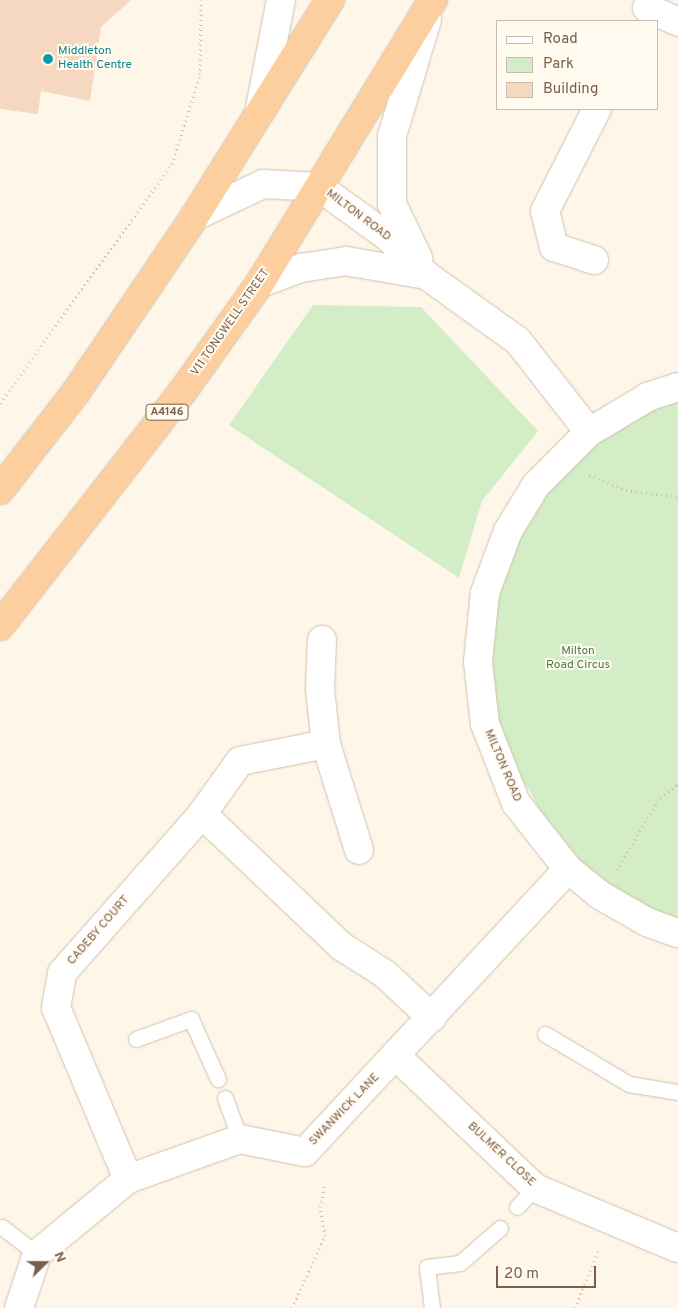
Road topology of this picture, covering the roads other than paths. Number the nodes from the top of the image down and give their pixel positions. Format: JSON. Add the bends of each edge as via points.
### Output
{"nodes":[{"id":1,"x":281,"y":0,"type":"edge"},
{"id":2,"x":330,"y":0,"type":"edge"},
{"id":3,"x":432,"y":2,"type":"edge"},
{"id":4,"x":646,"y":10,"type":"edge"},
{"id":5,"x":678,"y":22,"type":"edge"},
{"id":6,"x":596,"y":110,"type":"edge"},
{"id":7,"x":258,"y":117,"type":"junction"},
{"id":8,"x":319,"y":187,"type":"junction"},
{"id":9,"x":196,"y":216,"type":"junction"},
{"id":10,"x":594,"y":260,"type":"dead end"},
{"id":11,"x":426,"y":275,"type":"junction"},
{"id":12,"x":260,"y":283,"type":"junction"},
{"id":13,"x":678,"y":387,"type":"edge"},
{"id":14,"x":589,"y":432,"type":"junction"},
{"id":15,"x":0,"y":490,"type":"edge"},
{"id":16,"x":0,"y":626,"type":"edge"},
{"id":17,"x":322,"y":640,"type":"dead end"},
{"id":18,"x":326,"y":744,"type":"junction"},
{"id":19,"x":202,"y":814,"type":"junction"},
{"id":20,"x":359,"y":850,"type":"dead end"},
{"id":21,"x":568,"y":869,"type":"junction"},
{"id":22,"x":678,"y":933,"type":"edge"},
{"id":23,"x":432,"y":1018,"type":"junction"},
{"id":24,"x":545,"y":1034,"type":"dead end"},
{"id":25,"x":136,"y":1039,"type":"dead end"},
{"id":26,"x":397,"y":1057,"type":"junction"},
{"id":27,"x":218,"y":1078,"type":"dead end"},
{"id":28,"x":678,"y":1092,"type":"edge"},
{"id":29,"x":226,"y":1098,"type":"dead end"},
{"id":30,"x":240,"y":1139,"type":"junction"},
{"id":31,"x":128,"y":1180,"type":"junction"},
{"id":32,"x":2,"y":1227,"type":"dead end"},
{"id":33,"x":500,"y":1228,"type":"dead end"},
{"id":34,"x":678,"y":1248,"type":"edge"},
{"id":35,"x":36,"y":1254,"type":"junction"},
{"id":36,"x":19,"y":1308,"type":"edge"},
{"id":37,"x":432,"y":1308,"type":"edge"}],
"edges":[{"from":1,"to":7,"type":"street"},
{"from":2,"to":7,"type":"highway"},
{"from":3,"to":8,"type":"highway","name":"V11 TONGWELL STREET","number":"A4146"},
{"from":3,"to":11,"type":"street","via":[[392,136],[392,204]]},
{"from":4,"to":5,"type":"street"},
{"from":6,"to":10,"type":"street","via":[[545,211],[554,247]]},
{"from":7,"to":9,"type":"highway"},
{"from":8,"to":9,"type":"street","name":"MILTON ROAD","via":[[263,184]]},
{"from":8,"to":11,"type":"street","name":"MILTON ROAD","via":[[388,237]]},
{"from":8,"to":12,"type":"highway","name":"V11 TONGWELL STREET","number":"A4146"},
{"from":9,"to":15,"type":"highway","via":[[76,392]]},
{"from":11,"to":12,"type":"street","name":"MILTON ROAD","via":[[346,261],[301,268]]},
{"from":11,"to":14,"type":"street","name":"MILTON ROAD","via":[[518,341]]},
{"from":12,"to":16,"type":"highway","name":"V11 TONGWELL STREET","number":"A4146","via":[[183,391]]},
{"from":13,"to":14,"type":"street","name":"MILTON ROAD","via":[[648,397]]},
{"from":14,"to":21,"type":"street","name":"MILTON ROAD","via":[[536,485],[508,531],[486,593],[478,662],[485,724],[516,803]]},
{"from":17,"to":18,"type":"street","via":[[320,689]]},
{"from":18,"to":19,"type":"street","name":"CADEBY COURT","via":[[240,760]]},
{"from":18,"to":20,"type":"street"},
{"from":19,"to":23,"type":"street","via":[[341,946],[385,974]]},
{"from":19,"to":31,"type":"street","name":"CADEBY COURT","via":[[62,973],[56,1008]]},
{"from":21,"to":22,"type":"street","name":"MILTON ROAD","via":[[600,895],[647,922]]},
{"from":21,"to":23,"type":"street","name":"SWANWICK LANE"},
{"from":23,"to":26,"type":"street","name":"SWANWICK LANE"},
{"from":24,"to":28,"type":"lane","via":[[629,1084]]},
{"from":25,"to":27,"type":"lane","via":[[191,1019]]},
{"from":26,"to":30,"type":"street","name":"SWANWICK LANE","via":[[305,1152]]},
{"from":26,"to":34,"type":"street","name":"BULMER CLOSE","via":[[526,1197],[611,1218]]},
{"from":29,"to":30,"type":"lane"},
{"from":30,"to":31,"type":"street"},
{"from":31,"to":35,"type":"street"},
{"from":32,"to":35,"type":"lane"},
{"from":33,"to":37,"type":"lane","via":[[460,1263],[427,1266]]},
{"from":35,"to":36,"type":"street"}]}
